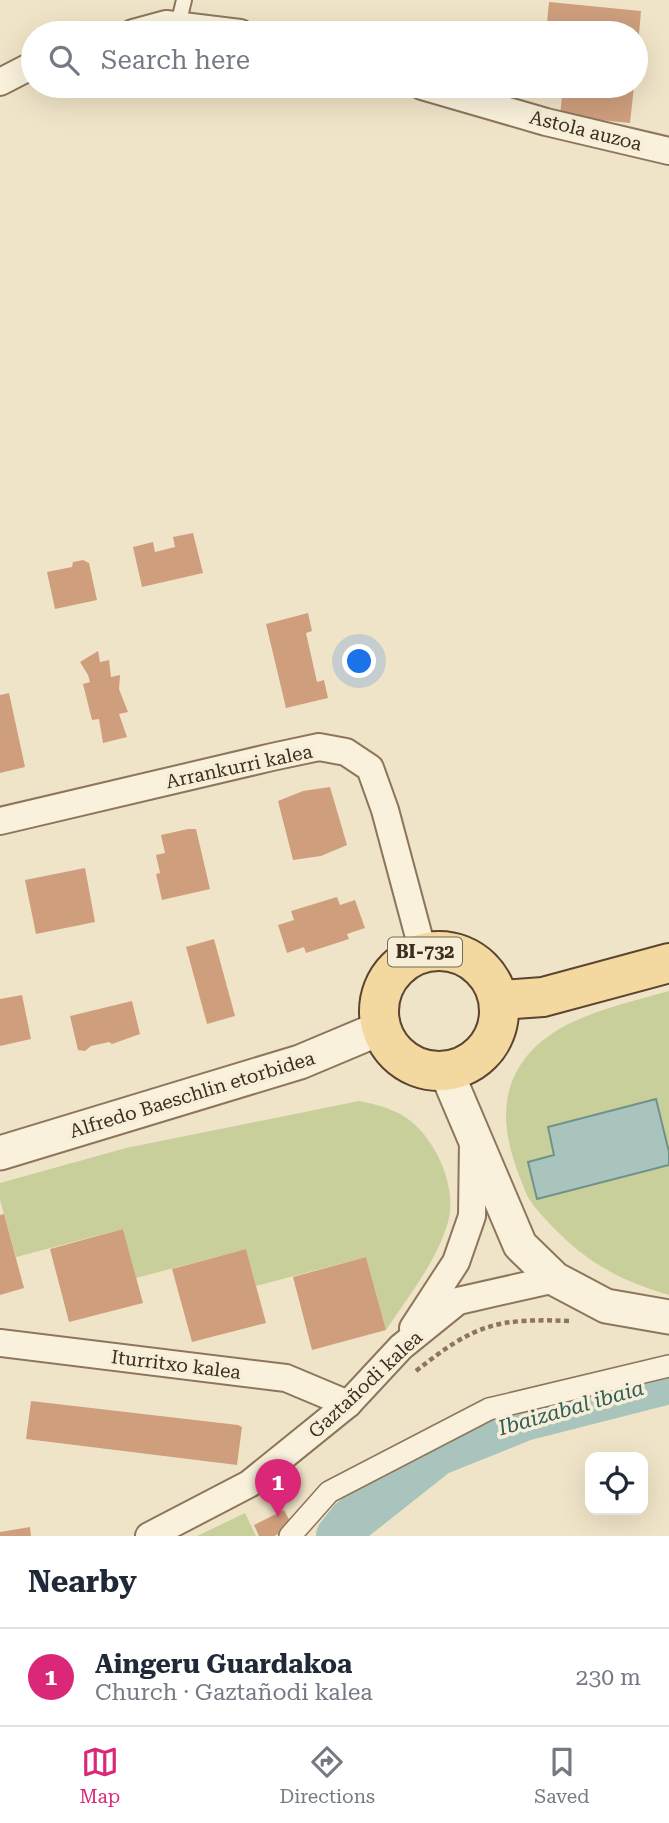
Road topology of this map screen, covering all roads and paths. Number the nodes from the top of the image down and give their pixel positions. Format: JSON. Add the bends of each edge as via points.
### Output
{"nodes":[{"id":1,"x":184,"y":0,"type":"edge"},
{"id":2,"x":179,"y":21,"type":"edge"},
{"id":3,"x":21,"y":71,"type":"edge"},
{"id":4,"x":0,"y":82,"type":"edge"},
{"id":5,"x":463,"y":98,"type":"edge"},
{"id":6,"x":669,"y":151,"type":"edge"},
{"id":7,"x":0,"y":821,"type":"edge"},
{"id":8,"x":423,"y":952,"type":"junction"},
{"id":9,"x":669,"y":963,"type":"edge"},
{"id":10,"x":499,"y":1000,"type":"junction"},
{"id":11,"x":381,"y":1028,"type":"junction"},
{"id":12,"x":446,"y":1071,"type":"junction"},
{"id":13,"x":473,"y":1137,"type":"junction"},
{"id":14,"x":0,"y":1153,"type":"edge"},
{"id":15,"x":555,"y":1279,"type":"junction"},
{"id":16,"x":669,"y":1317,"type":"edge"},
{"id":17,"x":576,"y":1321,"type":"dead end"},
{"id":18,"x":0,"y":1343,"type":"edge"},
{"id":19,"x":401,"y":1347,"type":"junction"},
{"id":20,"x":669,"y":1366,"type":"edge"},
{"id":21,"x":412,"y":1375,"type":"dead end"},
{"id":22,"x":348,"y":1404,"type":"junction"},
{"id":23,"x":149,"y":1536,"type":"edge"},
{"id":24,"x":290,"y":1536,"type":"edge"}],
"edges":[{"from":1,"to":2,"type":"lane"},
{"from":3,"to":4,"type":"street"},
{"from":5,"to":6,"type":"street","name":"Astola auzoa"},
{"from":7,"to":8,"type":"street","name":"Arrankurri kalea","via":[[319,747],[346,752],[370,768]]},
{"from":8,"to":10,"type":"main road","number":"BI-732","via":[[443,950],[480,965]]},
{"from":8,"to":11,"type":"main road","number":"BI-732","via":[[406,960],[387,982],[379,1009]]},
{"from":9,"to":10,"type":"main road","via":[[543,997]]},
{"from":10,"to":12,"type":"main road","via":[[500,1020],[488,1047],[466,1066]]},
{"from":11,"to":12,"type":"main road","via":[[388,1044],[406,1061],[430,1071]]},
{"from":11,"to":14,"type":"street","name":"Alfredo Baeschlin etorbidea","via":[[300,1062]]},
{"from":12,"to":13,"type":"street"},
{"from":13,"to":15,"type":"street","via":[[520,1245]]},
{"from":13,"to":19,"type":"street","via":[[472,1216],[456,1262]]},
{"from":15,"to":16,"type":"street","via":[[606,1306]]},
{"from":15,"to":19,"type":"street","name":"Gaztañodi kalea","via":[[458,1301]]},
{"from":17,"to":21,"type":"path","via":[[529,1319],[484,1326],[454,1342]]},
{"from":18,"to":22,"type":"street","name":"Iturritxo kalea","via":[[286,1378]]},
{"from":19,"to":22,"type":"street","name":"Gaztañodi kalea"},
{"from":20,"to":24,"type":"street","via":[[489,1409],[329,1492]]},
{"from":22,"to":23,"type":"street","name":"Gaztañodi kalea","via":[[249,1484]]}]}
